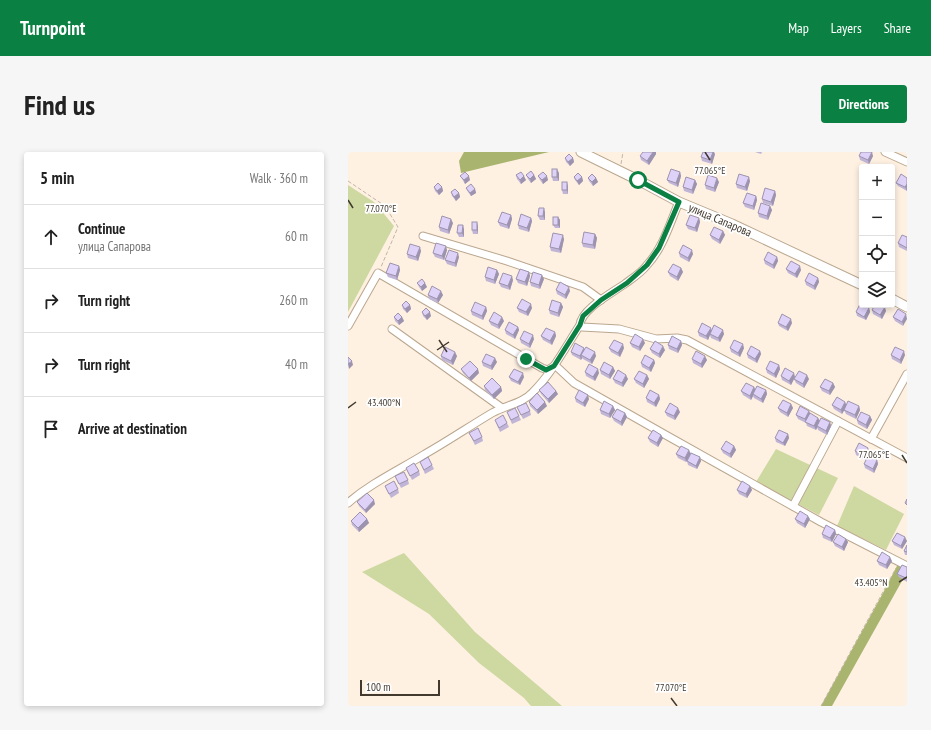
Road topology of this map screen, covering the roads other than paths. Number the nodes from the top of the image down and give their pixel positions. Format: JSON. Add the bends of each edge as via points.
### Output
{"nodes":[{"id":1,"x":581,"y":152,"type":"edge"},
{"id":2,"x":885,"y":152,"type":"edge"},
{"id":3,"x":907,"y":162,"type":"edge"},
{"id":4,"x":679,"y":202,"type":"junction"},
{"id":5,"x":423,"y":236,"type":"dead end"},
{"id":6,"x":859,"y":283,"type":"edge"},
{"id":7,"x":601,"y":300,"type":"junction"},
{"id":8,"x":895,"y":301,"type":"edge"},
{"id":9,"x":907,"y":307,"type":"edge"},
{"id":10,"x":580,"y":325,"type":"junction"},
{"id":11,"x":348,"y":326,"type":"edge"},
{"id":12,"x":392,"y":329,"type":"dead end"},
{"id":13,"x":554,"y":366,"type":"junction"},
{"id":14,"x":907,"y":374,"type":"edge"},
{"id":15,"x":502,"y":408,"type":"junction"},
{"id":16,"x":838,"y":421,"type":"junction"},
{"id":17,"x":871,"y":439,"type":"junction"},
{"id":18,"x":907,"y":458,"type":"edge"},
{"id":19,"x":348,"y":503,"type":"edge"},
{"id":20,"x":793,"y":506,"type":"junction"},
{"id":21,"x":907,"y":566,"type":"edge"}],
"edges":[{"from":1,"to":4,"type":"main road","name":"улица Сапарова"},
{"from":2,"to":3,"type":"street"},
{"from":4,"to":6,"type":"main road","name":"улица Сапарова"},
{"from":4,"to":7,"type":"street","via":[[659,248],[647,265],[627,283]]},
{"from":5,"to":7,"type":"street","via":[[507,260],[583,287]]},
{"from":7,"to":10,"type":"street","via":[[583,316]]},
{"from":8,"to":9,"type":"main road"},
{"from":10,"to":13,"type":"street"},
{"from":10,"to":16,"type":"street","via":[[619,329],[656,339],[687,340]]},
{"from":11,"to":13,"type":"street","via":[[378,274],[542,368],[548,370]]},
{"from":12,"to":15,"type":"street"},
{"from":13,"to":15,"type":"street","via":[[528,397]]},
{"from":13,"to":20,"type":"street","via":[[574,383]]},
{"from":14,"to":17,"type":"street"},
{"from":15,"to":19,"type":"street","via":[[369,486]]},
{"from":16,"to":17,"type":"street"},
{"from":16,"to":20,"type":"street"},
{"from":17,"to":18,"type":"street"},
{"from":20,"to":21,"type":"street"}]}
